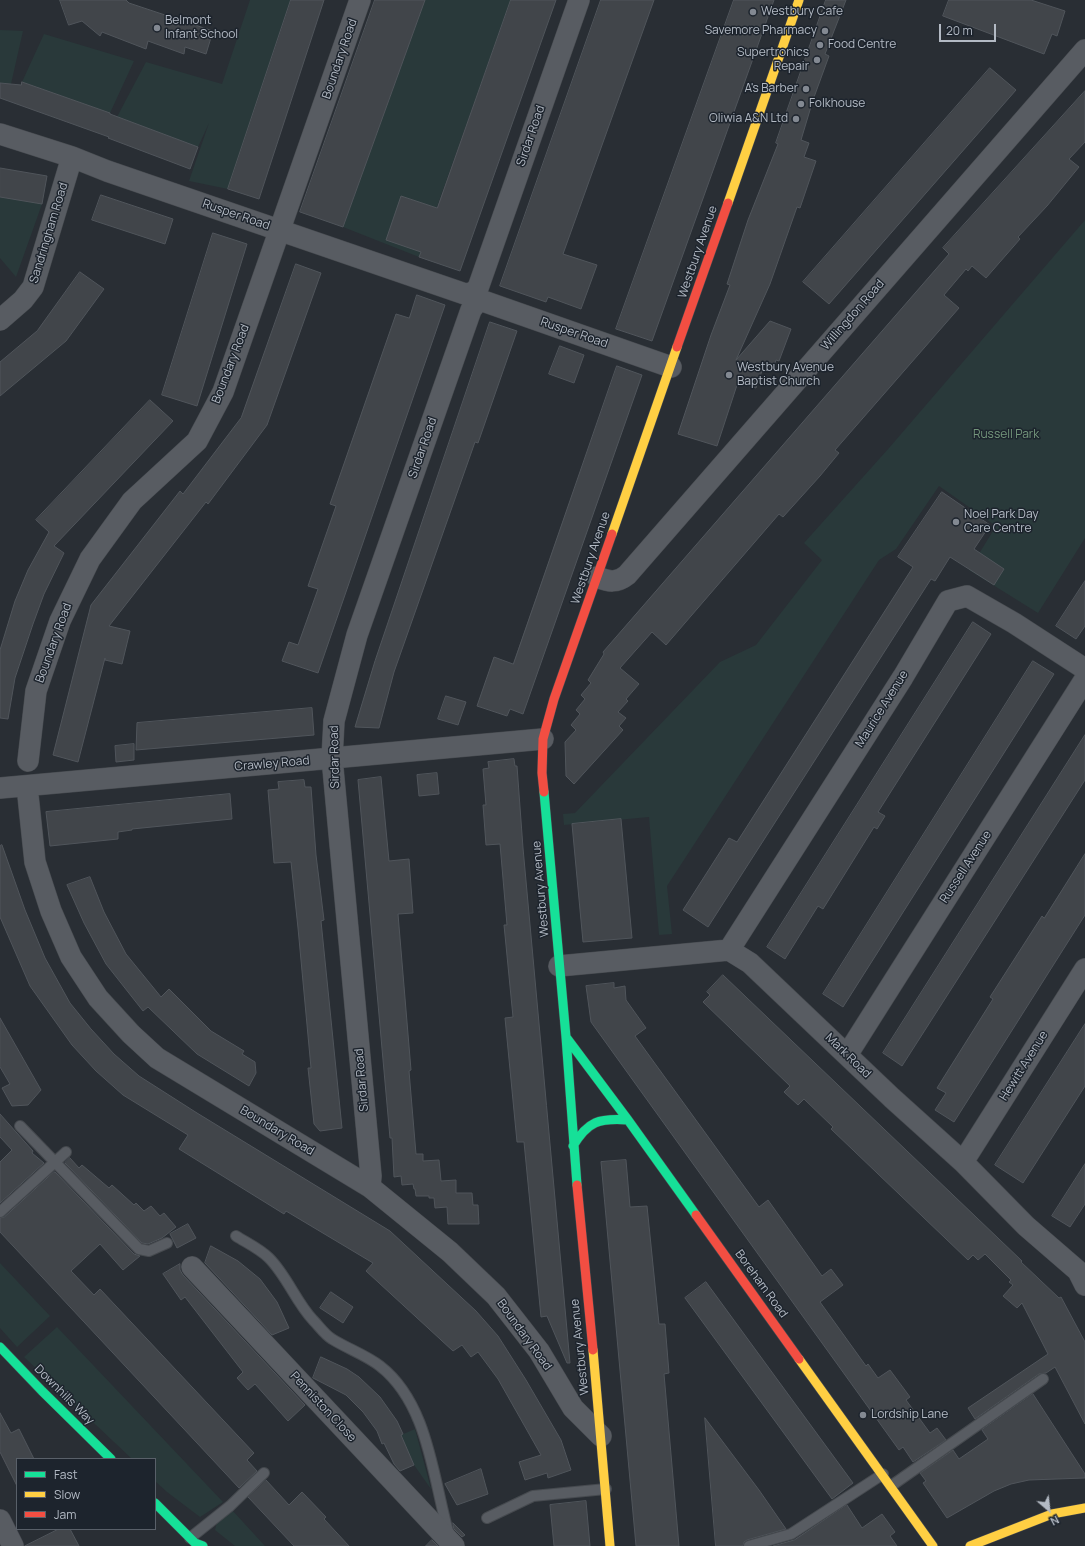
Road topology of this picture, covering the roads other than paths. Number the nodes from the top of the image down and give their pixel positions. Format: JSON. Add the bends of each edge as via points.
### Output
{"nodes":[{"id":1,"x":360,"y":0,"type":"edge"},
{"id":2,"x":579,"y":0,"type":"edge"},
{"id":3,"x":799,"y":0,"type":"edge"},
{"id":4,"x":1085,"y":50,"type":"edge"},
{"id":5,"x":0,"y":134,"type":"edge"},
{"id":6,"x":72,"y":157,"type":"junction"},
{"id":7,"x":280,"y":230,"type":"junction"},
{"id":8,"x":475,"y":298,"type":"junction"},
{"id":9,"x":0,"y":320,"type":"edge"},
{"id":10,"x":671,"y":367,"type":"junction"},
{"id":11,"x":597,"y":577,"type":"junction"},
{"id":12,"x":1085,"y":669,"type":"edge"},
{"id":13,"x":1085,"y":679,"type":"edge"},
{"id":14,"x":543,"y":739,"type":"junction"},
{"id":15,"x":332,"y":758,"type":"junction"},
{"id":16,"x":28,"y":761,"type":"dead end"},
{"id":17,"x":27,"y":786,"type":"junction"},
{"id":18,"x":0,"y":788,"type":"edge"},
{"id":19,"x":729,"y":950,"type":"junction"},
{"id":20,"x":559,"y":966,"type":"junction"},
{"id":21,"x":1085,"y":969,"type":"edge"},
{"id":22,"x":566,"y":1037,"type":"junction"},
{"id":23,"x":846,"y":1055,"type":"junction"},
{"id":24,"x":628,"y":1120,"type":"junction"},
{"id":25,"x":20,"y":1126,"type":"dead end"},
{"id":26,"x":572,"y":1146,"type":"junction"},
{"id":27,"x":66,"y":1152,"type":"dead end"},
{"id":28,"x":54,"y":1162,"type":"junction"},
{"id":29,"x":964,"y":1162,"type":"junction"},
{"id":30,"x":370,"y":1187,"type":"junction"},
{"id":31,"x":0,"y":1212,"type":"edge"},
{"id":32,"x":236,"y":1236,"type":"dead end"},
{"id":33,"x":167,"y":1243,"type":"dead end"},
{"id":34,"x":192,"y":1267,"type":"dead end"},
{"id":35,"x":1083,"y":1272,"type":"edge"},
{"id":36,"x":0,"y":1346,"type":"edge"},
{"id":37,"x":1043,"y":1380,"type":"dead end"},
{"id":38,"x":601,"y":1436,"type":"junction"},
{"id":39,"x":110,"y":1458,"type":"edge"},
{"id":40,"x":264,"y":1473,"type":"dead end"},
{"id":41,"x":883,"y":1474,"type":"junction"},
{"id":42,"x":891,"y":1486,"type":"junction"},
{"id":43,"x":606,"y":1489,"type":"junction"},
{"id":44,"x":156,"y":1504,"type":"edge"},
{"id":45,"x":1085,"y":1508,"type":"edge"},
{"id":46,"x":487,"y":1518,"type":"dead end"},
{"id":47,"x":0,"y":1520,"type":"edge"},
{"id":48,"x":196,"y":1543,"type":"edge"},
{"id":49,"x":453,"y":1545,"type":"edge"},
{"id":50,"x":13,"y":1546,"type":"edge"},
{"id":51,"x":610,"y":1546,"type":"edge"},
{"id":52,"x":749,"y":1546,"type":"edge"},
{"id":53,"x":933,"y":1546,"type":"edge"},
{"id":54,"x":970,"y":1546,"type":"edge"}],
"edges":[{"from":1,"to":7,"type":"street","name":"Boundary Road"},
{"from":2,"to":8,"type":"street","name":"Sirdar Road"},
{"from":3,"to":10,"type":"main road","name":"Westbury Avenue"},
{"from":4,"to":11,"type":"street","name":"Willingdon Road","via":[[630,572],[615,582]]},
{"from":5,"to":6,"type":"street","name":"Rusper Road"},
{"from":6,"to":7,"type":"street","name":"Rusper Road"},
{"from":6,"to":9,"type":"street","name":"Sandringham Road","via":[[33,287],[23,300]]},
{"from":7,"to":8,"type":"street","name":"Rusper Road"},
{"from":7,"to":16,"type":"street","name":"Boundary Road","via":[[223,392],[196,441],[132,501],[90,559],[63,614],[36,691]]},
{"from":8,"to":10,"type":"street","name":"Rusper Road"},
{"from":8,"to":15,"type":"street","name":"Sirdar Road","via":[[357,635],[334,721]]},
{"from":10,"to":11,"type":"main road","name":"Westbury Avenue"},
{"from":11,"to":14,"type":"main road","name":"Westbury Avenue","via":[[554,699]]},
{"from":12,"to":19,"type":"street","name":"Maurice Avenue","via":[[967,596],[948,601],[903,677]]},
{"from":13,"to":23,"type":"street","name":"Russell Avenue"},
{"from":14,"to":15,"type":"street","name":"Crawley Road"},
{"from":14,"to":20,"type":"main road","name":"Westbury Avenue","via":[[542,773]]},
{"from":15,"to":17,"type":"street","name":"Crawley Road"},
{"from":15,"to":30,"type":"street","name":"Sirdar Road"},
{"from":17,"to":18,"type":"street","name":"Crawley Road"},
{"from":17,"to":30,"type":"street","name":"Boundary Road","via":[[34,862],[71,957],[98,998],[157,1058]]},
{"from":19,"to":20,"type":"street"},
{"from":19,"to":23,"type":"street","name":"Mark Road","via":[[750,963]]},
{"from":20,"to":22,"type":"main road","name":"Westbury Avenue"},
{"from":21,"to":29,"type":"street","name":"Hewitt Avenue"},
{"from":22,"to":24,"type":"main road","name":"Boreham Road"},
{"from":22,"to":26,"type":"main road","name":"Westbury Avenue"},
{"from":23,"to":29,"type":"street","name":"Mark Road"},
{"from":24,"to":26,"type":"main road","via":[[607,1119],[594,1122],[584,1128]]},
{"from":24,"to":41,"type":"main road","name":"Boreham Road"},
{"from":25,"to":28,"type":"lane"},
{"from":26,"to":38,"type":"main road","name":"Westbury Avenue"},
{"from":27,"to":28,"type":"lane"},
{"from":28,"to":31,"type":"lane"},
{"from":28,"to":33,"type":"lane","via":[[139,1249],[149,1251]]},
{"from":29,"to":35,"type":"street","name":"Mark Road","via":[[1026,1226]]},
{"from":30,"to":38,"type":"street","name":"Boundary Road","via":[[450,1252],[496,1296],[539,1351],[574,1408]]},
{"from":32,"to":49,"type":"lane","via":[[269,1258],[306,1313],[331,1339],[380,1365],[402,1389],[421,1427]]},
{"from":34,"to":49,"type":"street","name":"Penniston Close"},
{"from":36,"to":39,"type":"main road","name":"Downhills Way"},
{"from":37,"to":42,"type":"lane"},
{"from":38,"to":43,"type":"main road","name":"Westbury Avenue"},
{"from":40,"to":48,"type":"lane"},
{"from":41,"to":42,"type":"main road","name":"Boreham Road"},
{"from":41,"to":52,"type":"lane","via":[[791,1534]]},
{"from":42,"to":53,"type":"main road","name":"Boreham Road"},
{"from":43,"to":46,"type":"lane","via":[[533,1496]]},
{"from":43,"to":51,"type":"main road","name":"Westbury Avenue"},
{"from":44,"to":48,"type":"main road"},
{"from":45,"to":54,"type":"main road","via":[[1052,1514]]},
{"from":47,"to":50,"type":"street"}]}
